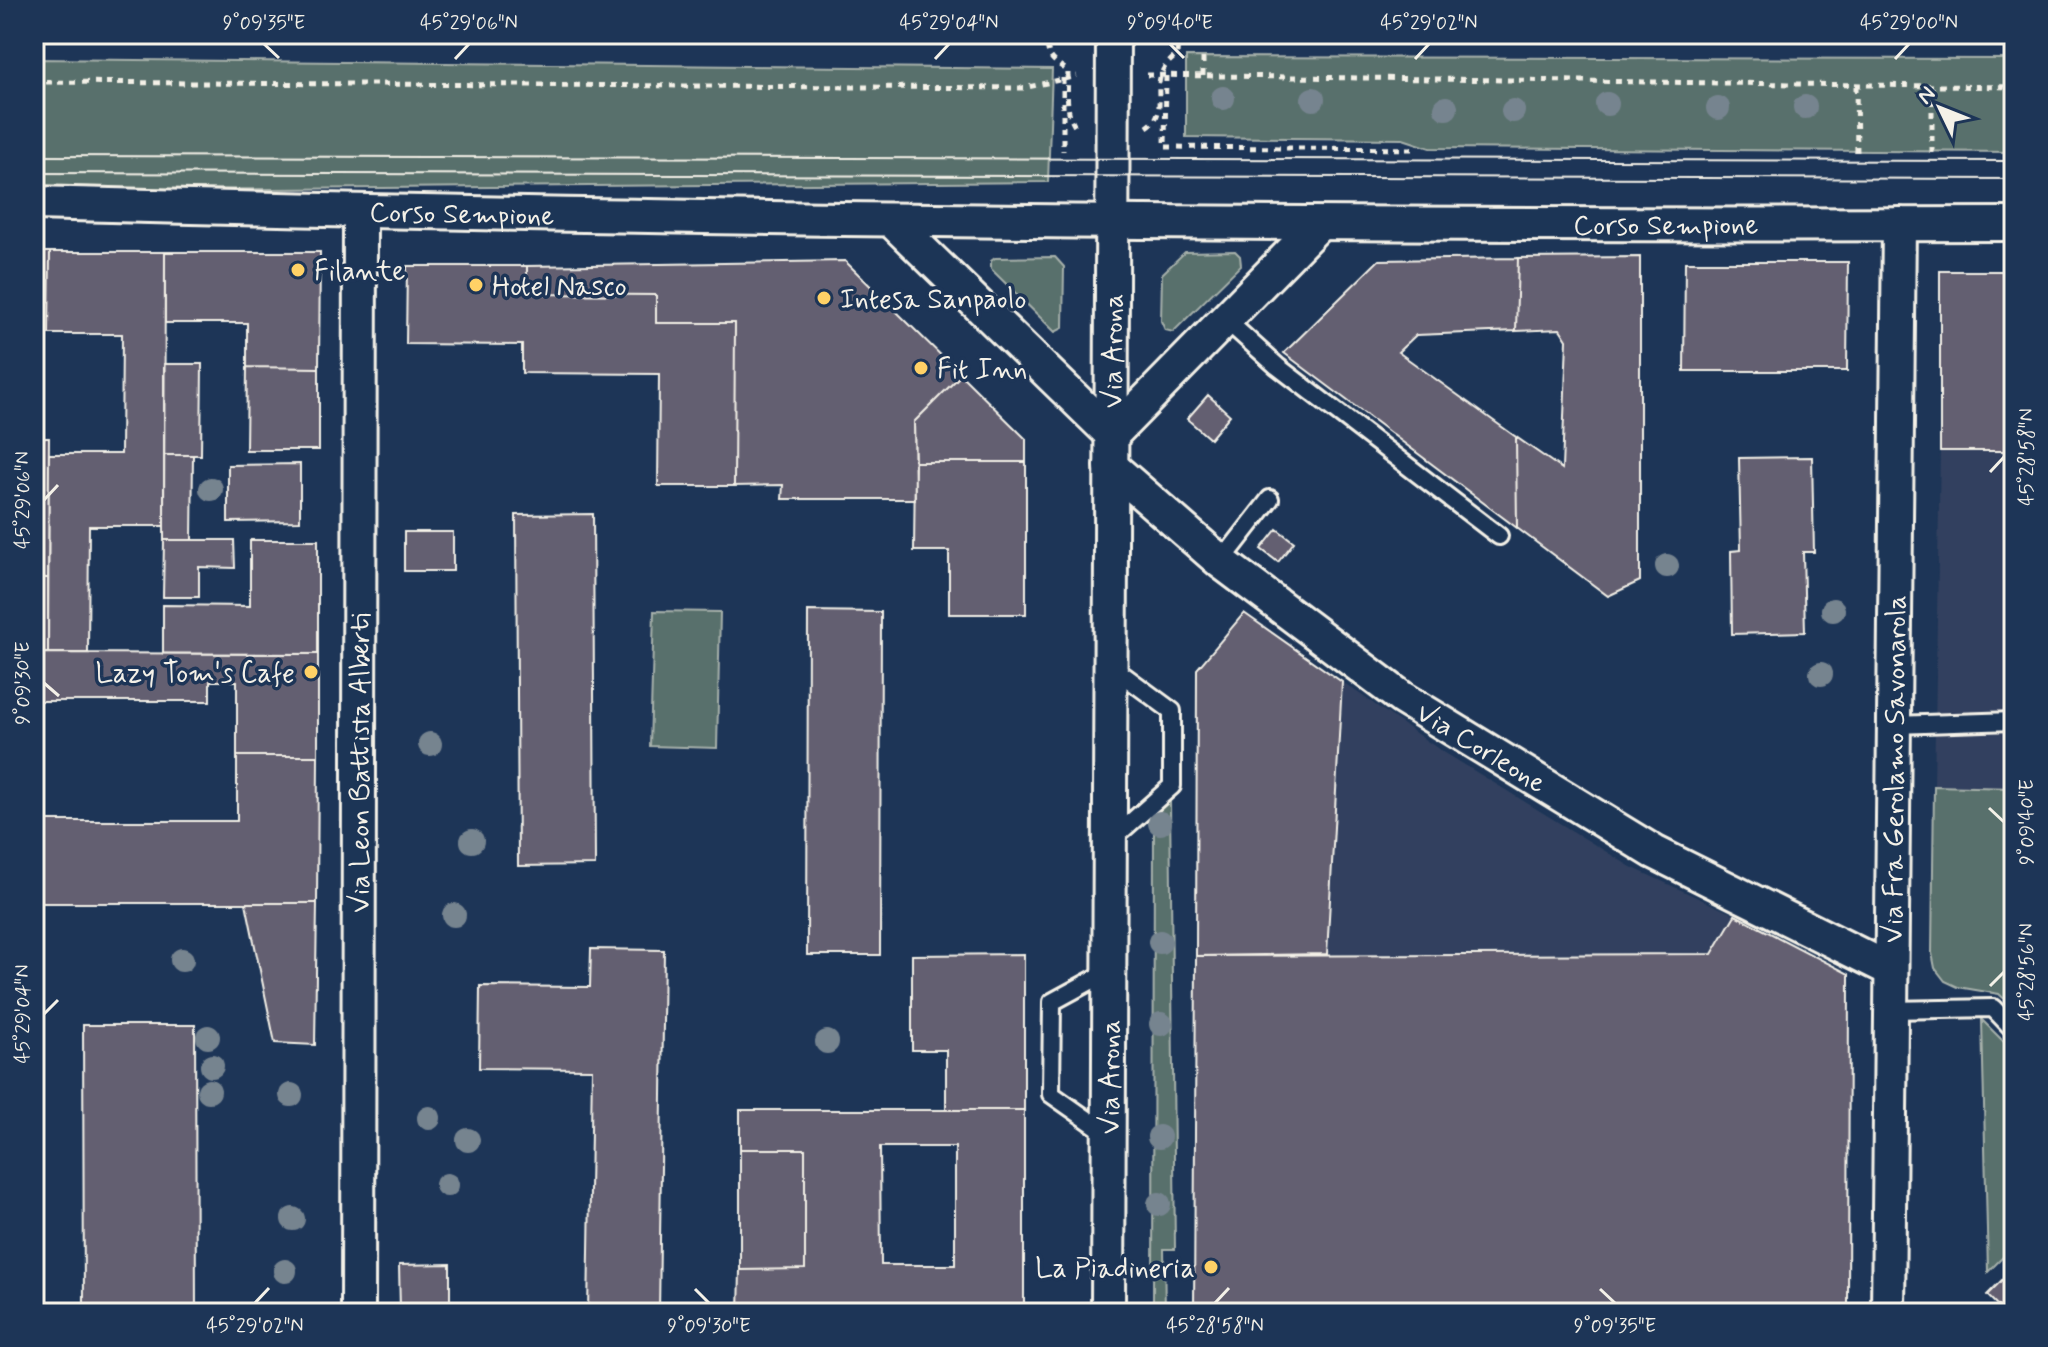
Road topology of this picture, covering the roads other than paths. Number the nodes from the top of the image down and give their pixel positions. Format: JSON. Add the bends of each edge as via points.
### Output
{"nodes":[{"id":1,"x":1113,"y":34,"type":"edge"},
{"id":2,"x":34,"y":203,"type":"edge"},
{"id":3,"x":360,"y":212,"type":"junction"},
{"id":4,"x":1112,"y":220,"type":"junction"},
{"id":5,"x":892,"y":221,"type":"junction"},
{"id":6,"x":1319,"y":224,"type":"junction"},
{"id":7,"x":1899,"y":224,"type":"junction"},
{"id":8,"x":2014,"y":224,"type":"edge"},
{"id":9,"x":1225,"y":319,"type":"junction"},
{"id":10,"x":1111,"y":451,"type":"junction"},
{"id":11,"x":1270,"y":499,"type":"dead end"},
{"id":12,"x":1499,"y":536,"type":"dead end"},
{"id":13,"x":1221,"y":562,"type":"junction"},
{"id":14,"x":1111,"y":666,"type":"junction"},
{"id":15,"x":2014,"y":721,"type":"edge"},
{"id":16,"x":1894,"y":725,"type":"junction"},
{"id":17,"x":1109,"y":841,"type":"junction"},
{"id":18,"x":1891,"y":970,"type":"junction"},
{"id":19,"x":1109,"y":971,"type":"junction"},
{"id":20,"x":1890,"y":1010,"type":"junction"},
{"id":21,"x":2014,"y":1030,"type":"edge"},
{"id":22,"x":1108,"y":1134,"type":"junction"},
{"id":23,"x":358,"y":1313,"type":"edge"},
{"id":24,"x":1108,"y":1313,"type":"edge"},
{"id":25,"x":1888,"y":1313,"type":"edge"}],
"edges":[{"from":1,"to":4,"type":"street","name":"Via Arona"},
{"from":2,"to":3,"type":"street","name":"Corso Sempione"},
{"from":3,"to":5,"type":"street","name":"Corso Sempione"},
{"from":3,"to":23,"type":"street","name":"Via Leon Battista Alberti"},
{"from":4,"to":5,"type":"street","name":"Corso Sempione"},
{"from":4,"to":6,"type":"street","name":"Corso Sempione"},
{"from":4,"to":10,"type":"street","name":"Via Arona"},
{"from":5,"to":10,"type":"street"},
{"from":6,"to":7,"type":"street","name":"Corso Sempione"},
{"from":6,"to":9,"type":"street"},
{"from":7,"to":8,"type":"street","name":"Corso Sempione"},
{"from":7,"to":16,"type":"street","name":"Via Fra Gerolamo Savonarola"},
{"from":9,"to":10,"type":"street"},
{"from":9,"to":12,"type":"lane","via":[[1277,366]]},
{"from":10,"to":13,"type":"street","name":"Via Corleone"},
{"from":10,"to":14,"type":"street","name":"Via Arona"},
{"from":11,"to":13,"type":"lane"},
{"from":13,"to":18,"type":"street","name":"Via Corleone","via":[[1402,698],[1573,803],[1654,852]]},
{"from":14,"to":17,"type":"street","name":"Via Arona"},
{"from":14,"to":17,"type":"lane","via":[[1172,711],[1172,786]]},
{"from":15,"to":16,"type":"lane"},
{"from":16,"to":18,"type":"street","name":"Via Fra Gerolamo Savonarola"},
{"from":17,"to":19,"type":"street","name":"Via Arona"},
{"from":18,"to":20,"type":"street","name":"Via Fra Gerolamo Savonarola"},
{"from":19,"to":22,"type":"street","name":"Via Arona"},
{"from":19,"to":22,"type":"lane","via":[[1052,1002],[1051,1094]]},
{"from":20,"to":21,"type":"lane","via":[[1993,1008]]},
{"from":20,"to":25,"type":"street","name":"Via Fra Gerolamo Savonarola"},
{"from":22,"to":24,"type":"street","name":"Via Arona"}]}
